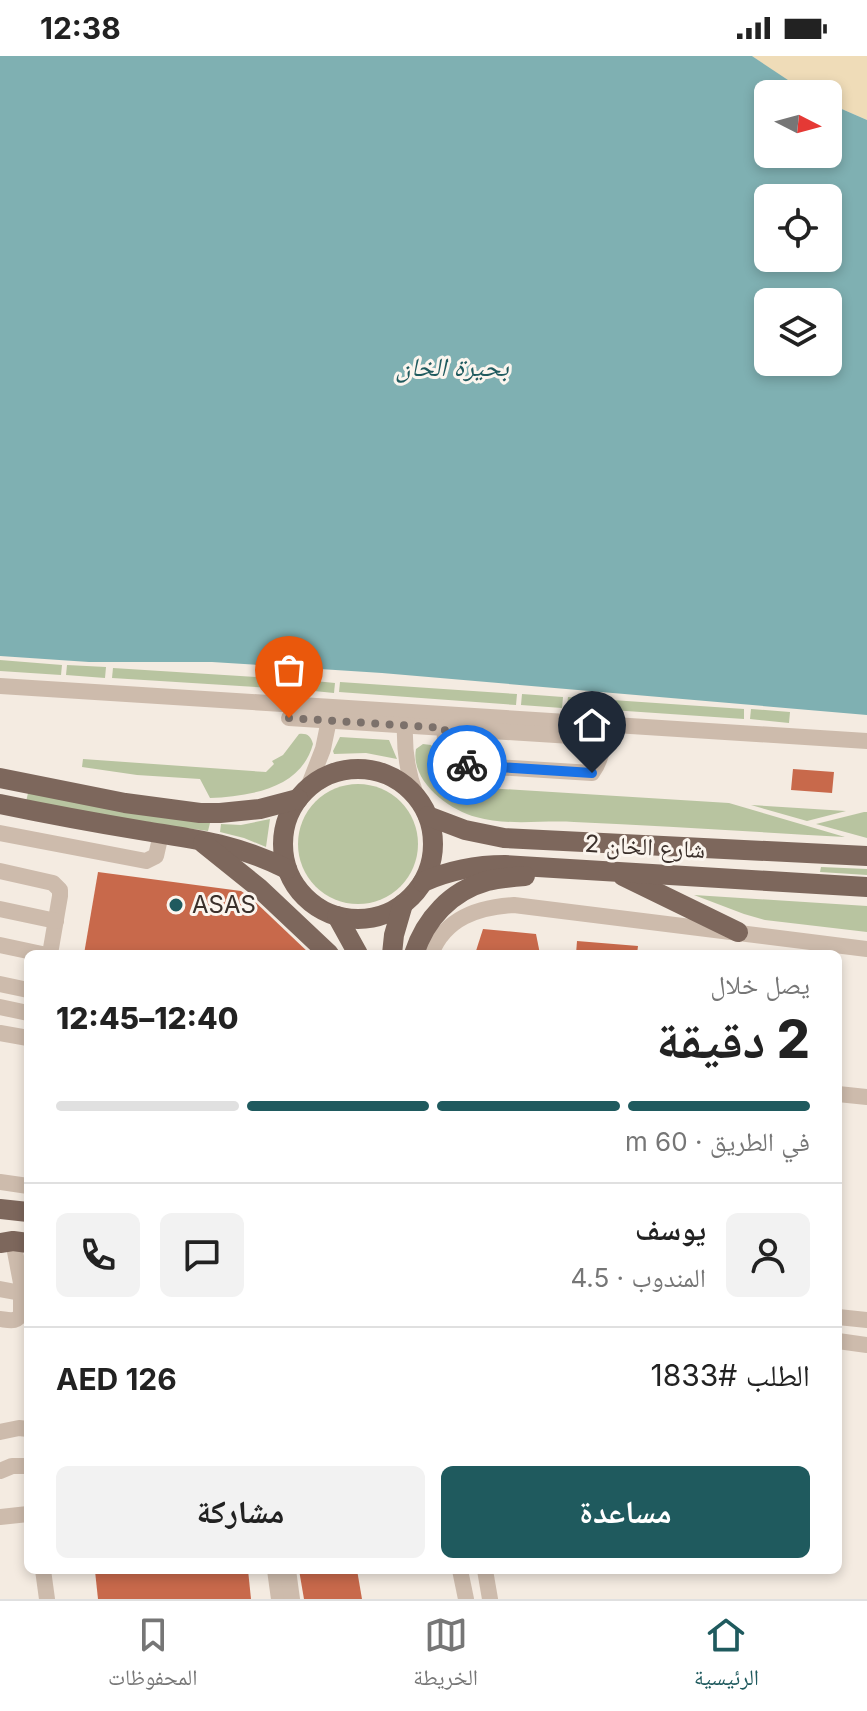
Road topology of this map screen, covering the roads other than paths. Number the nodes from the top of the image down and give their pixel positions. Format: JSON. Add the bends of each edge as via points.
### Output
{"nodes":[{"id":1,"x":0,"y":686,"type":"edge"},
{"id":2,"x":289,"y":718,"type":"dead end"},
{"id":3,"x":329,"y":720,"type":"junction"},
{"id":4,"x":405,"y":725,"type":"junction"},
{"id":5,"x":445,"y":728,"type":"junction"},
{"id":6,"x":867,"y":741,"type":"edge"},
{"id":7,"x":0,"y":780,"type":"edge"},
{"id":8,"x":302,"y":794,"type":"junction"},
{"id":9,"x":416,"y":795,"type":"junction"},
{"id":10,"x":0,"y":804,"type":"edge"},
{"id":11,"x":428,"y":816,"type":"junction"},
{"id":12,"x":0,"y":833,"type":"edge"},
{"id":13,"x":161,"y":834,"type":"junction"},
{"id":14,"x":197,"y":838,"type":"junction"},
{"id":15,"x":867,"y":856,"type":"edge"},
{"id":16,"x":287,"y":869,"type":"junction"},
{"id":17,"x":580,"y":869,"type":"junction"},
{"id":18,"x":0,"y":871,"type":"edge"},
{"id":19,"x":612,"y":871,"type":"junction"},
{"id":20,"x":423,"y":882,"type":"junction"},
{"id":21,"x":867,"y":887,"type":"edge"},
{"id":22,"x":452,"y":898,"type":"junction"},
{"id":23,"x":403,"y":904,"type":"junction"},
{"id":24,"x":528,"y":906,"type":"junction"},
{"id":25,"x":0,"y":909,"type":"edge"},
{"id":26,"x":337,"y":916,"type":"junction"},
{"id":27,"x":56,"y":921,"type":"junction"},
{"id":28,"x":738,"y":932,"type":"junction"},
{"id":29,"x":775,"y":938,"type":"junction"},
{"id":30,"x":0,"y":945,"type":"edge"},
{"id":31,"x":867,"y":949,"type":"edge"},
{"id":32,"x":24,"y":950,"type":"edge"},
{"id":33,"x":51,"y":950,"type":"edge"},
{"id":34,"x":325,"y":950,"type":"edge"},
{"id":35,"x":356,"y":950,"type":"edge"},
{"id":36,"x":392,"y":950,"type":"edge"},
{"id":37,"x":416,"y":950,"type":"edge"},
{"id":38,"x":433,"y":950,"type":"edge"},
{"id":39,"x":780,"y":950,"type":"edge"},
{"id":40,"x":0,"y":984,"type":"edge"},
{"id":41,"x":24,"y":989,"type":"edge"},
{"id":42,"x":0,"y":1007,"type":"edge"},
{"id":43,"x":24,"y":1012,"type":"edge"},
{"id":44,"x":0,"y":1033,"type":"edge"},
{"id":45,"x":24,"y":1037,"type":"edge"},
{"id":46,"x":842,"y":1094,"type":"edge"},
{"id":47,"x":867,"y":1097,"type":"edge"},
{"id":48,"x":0,"y":1182,"type":"edge"},
{"id":49,"x":24,"y":1185,"type":"edge"},
{"id":50,"x":0,"y":1209,"type":"edge"},
{"id":51,"x":24,"y":1212,"type":"edge"},
{"id":52,"x":14,"y":1242,"type":"edge"},
{"id":53,"x":0,"y":1289,"type":"edge"},
{"id":54,"x":21,"y":1293,"type":"junction"},
{"id":55,"x":842,"y":1317,"type":"edge"},
{"id":56,"x":0,"y":1319,"type":"edge"},
{"id":57,"x":867,"y":1320,"type":"edge"},
{"id":58,"x":842,"y":1342,"type":"edge"},
{"id":59,"x":867,"y":1345,"type":"edge"},
{"id":60,"x":24,"y":1429,"type":"edge"},
{"id":61,"x":0,"y":1432,"type":"edge"},
{"id":62,"x":24,"y":1466,"type":"edge"},
{"id":63,"x":0,"y":1471,"type":"edge"},
{"id":64,"x":24,"y":1514,"type":"edge"},
{"id":65,"x":0,"y":1517,"type":"edge"},
{"id":66,"x":44,"y":1574,"type":"edge"},
{"id":67,"x":276,"y":1574,"type":"edge"},
{"id":68,"x":289,"y":1574,"type":"edge"},
{"id":69,"x":486,"y":1574,"type":"edge"},
{"id":70,"x":463,"y":1584,"type":"edge"},
{"id":71,"x":47,"y":1599,"type":"edge"},
{"id":72,"x":279,"y":1599,"type":"edge"},
{"id":73,"x":292,"y":1599,"type":"edge"},
{"id":74,"x":451,"y":1599,"type":"edge"},
{"id":75,"x":490,"y":1599,"type":"edge"}],
"edges":[{"from":1,"to":6,"type":"street"},
{"from":2,"to":3,"type":"street"},
{"from":3,"to":4,"type":"street"},
{"from":3,"to":8,"type":"street","via":[[323,749]]},
{"from":4,"to":5,"type":"street"},
{"from":4,"to":9,"type":"street","via":[[405,754]]},
{"from":5,"to":5,"type":"street","via":[[446,753],[463,765],[592,773],[603,751],[603,738]]},
{"from":7,"to":8,"type":"main road","via":[[200,813],[250,811]]},
{"from":8,"to":9,"type":"main road","via":[[335,773],[368,769],[389,775]]},
{"from":8,"to":16,"type":"main road","via":[[284,832]]},
{"from":9,"to":11,"type":"main road"},
{"from":10,"to":13,"type":"main road"},
{"from":11,"to":15,"type":"main road","name":"شارع الخان 2","via":[[504,838]]},
{"from":11,"to":20,"type":"main road","via":[[433,850]]},
{"from":12,"to":13,"type":"street","via":[[146,861],[156,856]]},
{"from":13,"to":14,"type":"main road"},
{"from":14,"to":16,"type":"main road"},
{"from":14,"to":34,"type":"main road"},
{"from":16,"to":26,"type":"main road","via":[[306,898]]},
{"from":17,"to":19,"type":"main road","name":"شارع الخان 2"},
{"from":17,"to":20,"type":"main road","name":"شارع الخان 2","via":[[488,865]]},
{"from":17,"to":22,"type":"main road","via":[[487,881]]},
{"from":18,"to":27,"type":"street","via":[[56,885]]},
{"from":19,"to":21,"type":"main road","name":"شارع الخان 2"},
{"from":19,"to":28,"type":"main road"},
{"from":20,"to":23,"type":"main road"},
{"from":22,"to":24,"type":"street","via":[[496,898]]},
{"from":22,"to":37,"type":"main road","via":[[426,927]]},
{"from":23,"to":26,"type":"main road","via":[[377,917]]},
{"from":23,"to":36,"type":"main road"},
{"from":24,"to":28,"type":"street"},
{"from":24,"to":38,"type":"street","via":[[487,908],[461,917]]},
{"from":25,"to":27,"type":"street"},
{"from":26,"to":35,"type":"main road"},
{"from":27,"to":33,"type":"street"},
{"from":28,"to":29,"type":"street"},
{"from":29,"to":31,"type":"street"},
{"from":29,"to":39,"type":"street"},
{"from":30,"to":32,"type":"street"},
{"from":40,"to":41,"type":"street"},
{"from":42,"to":43,"type":"street"},
{"from":44,"to":45,"type":"street"},
{"from":46,"to":47,"type":"street"},
{"from":48,"to":49,"type":"street"},
{"from":50,"to":51,"type":"main road"},
{"from":52,"to":54,"type":"street"},
{"from":53,"to":54,"type":"street"},
{"from":54,"to":56,"type":"street","via":[[19,1317]]},
{"from":55,"to":57,"type":"street"},
{"from":58,"to":59,"type":"street"},
{"from":60,"to":61,"type":"street"},
{"from":62,"to":63,"type":"street"},
{"from":64,"to":65,"type":"street"},
{"from":66,"to":71,"type":"street"},
{"from":67,"to":72,"type":"street"},
{"from":68,"to":73,"type":"street"},
{"from":69,"to":75,"type":"street"},
{"from":70,"to":74,"type":"street"}]}
